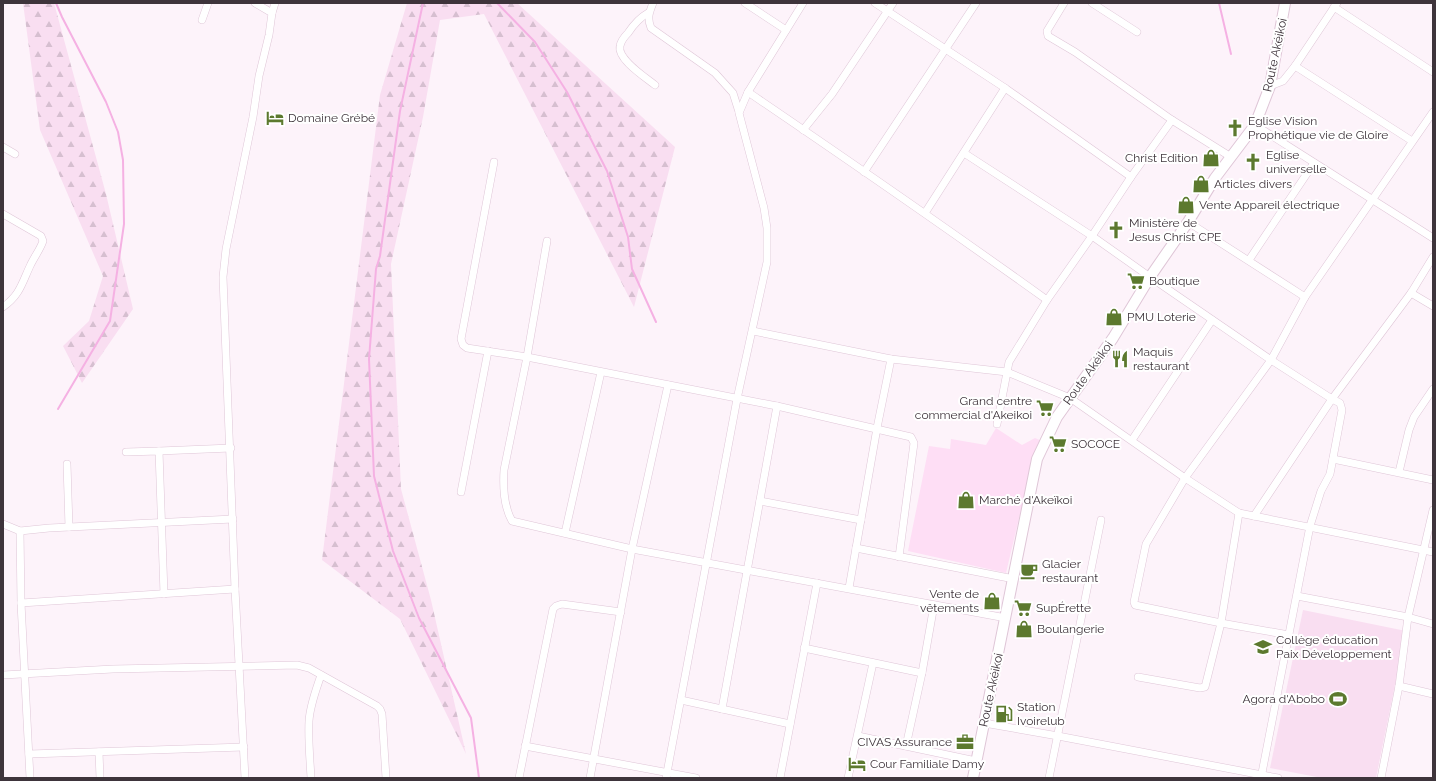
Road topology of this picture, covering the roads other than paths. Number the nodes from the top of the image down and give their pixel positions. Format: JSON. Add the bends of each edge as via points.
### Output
{"nodes":[{"id":1,"x":208,"y":3,"type":"edge"},
{"id":2,"x":255,"y":3,"type":"edge"},
{"id":3,"x":275,"y":3,"type":"edge"},
{"id":4,"x":653,"y":3,"type":"edge"},
{"id":5,"x":745,"y":3,"type":"edge"},
{"id":6,"x":803,"y":3,"type":"edge"},
{"id":7,"x":875,"y":3,"type":"edge"},
{"id":8,"x":892,"y":3,"type":"edge"},
{"id":9,"x":976,"y":3,"type":"edge"},
{"id":10,"x":1064,"y":3,"type":"edge"},
{"id":11,"x":1092,"y":3,"type":"edge"},
{"id":12,"x":1285,"y":3,"type":"edge"},
{"id":13,"x":1335,"y":5,"type":"edge"},
{"id":14,"x":887,"y":11,"type":"junction"},
{"id":15,"x":272,"y":13,"type":"junction"},
{"id":16,"x":648,"y":13,"type":"junction"},
{"id":17,"x":202,"y":20,"type":"dead end"},
{"id":18,"x":786,"y":30,"type":"junction"},
{"id":19,"x":1137,"y":32,"type":"dead end"},
{"id":20,"x":945,"y":49,"type":"junction"},
{"id":21,"x":1295,"y":66,"type":"junction"},
{"id":22,"x":1433,"y":72,"type":"edge"},
{"id":23,"x":655,"y":85,"type":"dead end"},
{"id":24,"x":1270,"y":86,"type":"junction"},
{"id":25,"x":1005,"y":88,"type":"junction"},
{"id":26,"x":748,"y":92,"type":"junction"},
{"id":27,"x":1433,"y":112,"type":"edge"},
{"id":28,"x":740,"y":113,"type":"junction"},
{"id":29,"x":1172,"y":120,"type":"junction"},
{"id":30,"x":1255,"y":125,"type":"junction"},
{"id":31,"x":804,"y":130,"type":"junction"},
{"id":32,"x":1412,"y":141,"type":"junction"},
{"id":33,"x":3,"y":147,"type":"edge"},
{"id":34,"x":964,"y":153,"type":"junction"},
{"id":35,"x":15,"y":154,"type":"dead end"},
{"id":36,"x":1231,"y":157,"type":"junction"},
{"id":37,"x":494,"y":162,"type":"dead end"},
{"id":38,"x":1314,"y":163,"type":"junction"},
{"id":39,"x":864,"y":172,"type":"junction"},
{"id":40,"x":1131,"y":177,"type":"junction"},
{"id":41,"x":1372,"y":199,"type":"junction"},
{"id":42,"x":925,"y":213,"type":"junction"},
{"id":43,"x":3,"y":214,"type":"edge"},
{"id":44,"x":1188,"y":222,"type":"junction"},
{"id":45,"x":1092,"y":236,"type":"junction"},
{"id":46,"x":1433,"y":238,"type":"edge"},
{"id":47,"x":548,"y":241,"type":"dead end"},
{"id":48,"x":1433,"y":257,"type":"edge"},
{"id":49,"x":1249,"y":260,"type":"junction"},
{"id":50,"x":1150,"y":277,"type":"junction"},
{"id":51,"x":1411,"y":293,"type":"junction"},
{"id":52,"x":1305,"y":297,"type":"junction"},
{"id":53,"x":1047,"y":300,"type":"junction"},
{"id":54,"x":1433,"y":306,"type":"edge"},
{"id":55,"x":3,"y":307,"type":"edge"},
{"id":56,"x":1212,"y":320,"type":"junction"},
{"id":57,"x":753,"y":331,"type":"junction"},
{"id":58,"x":488,"y":351,"type":"junction"},
{"id":59,"x":527,"y":357,"type":"junction"},
{"id":60,"x":891,"y":359,"type":"junction"},
{"id":61,"x":1271,"y":360,"type":"junction"},
{"id":62,"x":601,"y":372,"type":"junction"},
{"id":63,"x":1007,"y":372,"type":"junction"},
{"id":64,"x":668,"y":385,"type":"junction"},
{"id":65,"x":1433,"y":389,"type":"edge"},
{"id":66,"x":1070,"y":398,"type":"junction"},
{"id":67,"x":737,"y":399,"type":"junction"},
{"id":68,"x":1332,"y":399,"type":"junction"},
{"id":69,"x":777,"y":406,"type":"junction"},
{"id":70,"x":997,"y":424,"type":"dead end"},
{"id":71,"x":877,"y":428,"type":"junction"},
{"id":72,"x":1132,"y":440,"type":"junction"},
{"id":73,"x":231,"y":448,"type":"junction"},
{"id":74,"x":126,"y":452,"type":"dead end"},
{"id":75,"x":159,"y":452,"type":"junction"},
{"id":76,"x":1333,"y":459,"type":"junction"},
{"id":77,"x":67,"y":464,"type":"dead end"},
{"id":78,"x":1399,"y":472,"type":"junction"},
{"id":79,"x":1185,"y":478,"type":"junction"},
{"id":80,"x":1433,"y":480,"type":"edge"},
{"id":81,"x":461,"y":492,"type":"dead end"},
{"id":82,"x":760,"y":501,"type":"junction"},
{"id":83,"x":1433,"y":510,"type":"edge"},
{"id":84,"x":1239,"y":513,"type":"junction"},
{"id":85,"x":1254,"y":516,"type":"junction"},
{"id":86,"x":233,"y":519,"type":"junction"},
{"id":87,"x":861,"y":520,"type":"junction"},
{"id":88,"x":1101,"y":520,"type":"dead end"},
{"id":89,"x":162,"y":523,"type":"junction"},
{"id":90,"x":3,"y":524,"type":"edge"},
{"id":91,"x":1310,"y":526,"type":"junction"},
{"id":92,"x":69,"y":527,"type":"junction"},
{"id":93,"x":20,"y":531,"type":"junction"},
{"id":94,"x":565,"y":533,"type":"junction"},
{"id":95,"x":632,"y":548,"type":"junction"},
{"id":96,"x":856,"y":548,"type":"junction"},
{"id":97,"x":1423,"y":550,"type":"junction"},
{"id":98,"x":1433,"y":552,"type":"edge"},
{"id":99,"x":899,"y":557,"type":"junction"},
{"id":100,"x":707,"y":562,"type":"junction"},
{"id":101,"x":748,"y":570,"type":"junction"},
{"id":102,"x":1014,"y":579,"type":"junction"},
{"id":103,"x":817,"y":583,"type":"junction"},
{"id":104,"x":849,"y":588,"type":"junction"},
{"id":105,"x":235,"y":589,"type":"junction"},
{"id":106,"x":164,"y":594,"type":"junction"},
{"id":107,"x":1297,"y":596,"type":"junction"},
{"id":108,"x":22,"y":603,"type":"junction"},
{"id":109,"x":934,"y":605,"type":"junction"},
{"id":110,"x":621,"y":612,"type":"junction"},
{"id":111,"x":1408,"y":617,"type":"junction"},
{"id":112,"x":1006,"y":618,"type":"junction"},
{"id":113,"x":1221,"y":623,"type":"junction"},
{"id":114,"x":1433,"y":624,"type":"edge"},
{"id":115,"x":1289,"y":635,"type":"junction"},
{"id":116,"x":804,"y":648,"type":"junction"},
{"id":117,"x":873,"y":663,"type":"junction"},
{"id":118,"x":240,"y":666,"type":"junction"},
{"id":119,"x":922,"y":673,"type":"junction"},
{"id":120,"x":25,"y":674,"type":"junction"},
{"id":121,"x":3,"y":675,"type":"edge"},
{"id":122,"x":321,"y":675,"type":"junction"},
{"id":123,"x":1138,"y":677,"type":"dead end"},
{"id":124,"x":1399,"y":686,"type":"junction"},
{"id":125,"x":1433,"y":694,"type":"edge"},
{"id":126,"x":681,"y":700,"type":"junction"},
{"id":127,"x":722,"y":709,"type":"junction"},
{"id":128,"x":984,"y":723,"type":"junction"},
{"id":129,"x":790,"y":724,"type":"junction"},
{"id":130,"x":858,"y":736,"type":"junction"},
{"id":131,"x":1058,"y":736,"type":"junction"},
{"id":132,"x":525,"y":746,"type":"junction"},
{"id":133,"x":906,"y":746,"type":"junction"},
{"id":134,"x":244,"y":747,"type":"junction"},
{"id":135,"x":99,"y":752,"type":"junction"},
{"id":136,"x":29,"y":754,"type":"junction"},
{"id":137,"x":594,"y":759,"type":"junction"},
{"id":138,"x":976,"y":761,"type":"junction"},
{"id":139,"x":667,"y":775,"type":"edge"},
{"id":140,"x":1261,"y":776,"type":"edge"},
{"id":141,"x":30,"y":778,"type":"edge"},
{"id":142,"x":100,"y":778,"type":"edge"},
{"id":143,"x":245,"y":778,"type":"edge"},
{"id":144,"x":311,"y":778,"type":"edge"},
{"id":145,"x":386,"y":778,"type":"edge"},
{"id":146,"x":519,"y":778,"type":"edge"},
{"id":147,"x":590,"y":778,"type":"edge"},
{"id":148,"x":696,"y":778,"type":"edge"},
{"id":149,"x":780,"y":778,"type":"edge"},
{"id":150,"x":848,"y":778,"type":"edge"},
{"id":151,"x":973,"y":778,"type":"edge"},
{"id":152,"x":1049,"y":778,"type":"edge"},
{"id":153,"x":1278,"y":778,"type":"edge"},
{"id":154,"x":1381,"y":778,"type":"edge"}],
"edges":[{"from":1,"to":17,"type":"street"},
{"from":2,"to":15,"type":"street"},
{"from":3,"to":15,"type":"street"},
{"from":4,"to":16,"type":"street"},
{"from":5,"to":18,"type":"street"},
{"from":6,"to":18,"type":"street"},
{"from":7,"to":14,"type":"street"},
{"from":8,"to":14,"type":"street"},
{"from":9,"to":20,"type":"street"},
{"from":10,"to":29,"type":"street","via":[[1047,31],[1048,36]]},
{"from":11,"to":19,"type":"street"},
{"from":12,"to":24,"type":"street","name":"Route Akéikoi"},
{"from":13,"to":21,"type":"street"},
{"from":13,"to":22,"type":"street"},
{"from":14,"to":20,"type":"street"},
{"from":14,"to":31,"type":"street","via":[[832,94]]},
{"from":15,"to":73,"type":"street","via":[[224,264]]},
{"from":16,"to":23,"type":"street","via":[[639,18],[622,40],[620,50],[626,61]]},
{"from":16,"to":28,"type":"street","via":[[651,28],[715,73],[734,93]]},
{"from":18,"to":26,"type":"street"},
{"from":20,"to":25,"type":"street"},
{"from":20,"to":39,"type":"street"},
{"from":21,"to":24,"type":"street","via":[[1283,81]]},
{"from":21,"to":32,"type":"street"},
{"from":24,"to":30,"type":"street","name":"Route Akéikoi"},
{"from":25,"to":34,"type":"street"},
{"from":25,"to":40,"type":"street"},
{"from":26,"to":28,"type":"street"},
{"from":26,"to":31,"type":"street"},
{"from":27,"to":32,"type":"street"},
{"from":28,"to":57,"type":"street","via":[[767,228],[767,262]]},
{"from":29,"to":36,"type":"street"},
{"from":29,"to":40,"type":"street"},
{"from":30,"to":36,"type":"street","name":"Route Akéikoi"},
{"from":30,"to":38,"type":"street"},
{"from":31,"to":39,"type":"street"},
{"from":32,"to":41,"type":"street"},
{"from":33,"to":35,"type":"street"},
{"from":34,"to":42,"type":"street"},
{"from":34,"to":45,"type":"street"},
{"from":36,"to":44,"type":"street","name":"Route Akéikoi"},
{"from":37,"to":58,"type":"street","via":[[461,339],[467,348]]},
{"from":38,"to":41,"type":"street"},
{"from":38,"to":49,"type":"street"},
{"from":39,"to":42,"type":"street"},
{"from":40,"to":45,"type":"street"},
{"from":41,"to":46,"type":"street"},
{"from":41,"to":52,"type":"street"},
{"from":42,"to":53,"type":"street"},
{"from":43,"to":55,"type":"street","via":[[41,236],[43,241],[18,293]]},
{"from":44,"to":49,"type":"street"},
{"from":44,"to":50,"type":"street","name":"Route Akéikoi"},
{"from":45,"to":50,"type":"street"},
{"from":45,"to":53,"type":"street"},
{"from":47,"to":59,"type":"street"},
{"from":48,"to":51,"type":"street"},
{"from":49,"to":52,"type":"street"},
{"from":50,"to":56,"type":"street"},
{"from":50,"to":66,"type":"street","name":"Route Akéikoi","via":[[1113,338]]},
{"from":51,"to":54,"type":"street"},
{"from":51,"to":68,"type":"street"},
{"from":52,"to":61,"type":"street"},
{"from":53,"to":63,"type":"street","via":[[1009,362]]},
{"from":56,"to":61,"type":"street"},
{"from":56,"to":72,"type":"street"},
{"from":57,"to":60,"type":"street"},
{"from":57,"to":67,"type":"street"},
{"from":58,"to":59,"type":"street"},
{"from":58,"to":81,"type":"street"},
{"from":59,"to":62,"type":"street"},
{"from":59,"to":94,"type":"street","via":[[504,470],[503,481],[508,510],[512,521]]},
{"from":60,"to":63,"type":"street"},
{"from":60,"to":71,"type":"street"},
{"from":61,"to":68,"type":"street"},
{"from":61,"to":79,"type":"street"},
{"from":62,"to":64,"type":"street"},
{"from":62,"to":94,"type":"street"},
{"from":63,"to":66,"type":"street"},
{"from":63,"to":70,"type":"street"},
{"from":64,"to":67,"type":"street"},
{"from":64,"to":95,"type":"street"},
{"from":65,"to":78,"type":"street","via":[[1414,417]]},
{"from":66,"to":72,"type":"street"},
{"from":66,"to":102,"type":"street","name":"Route Akéikoi","via":[[1057,417],[1037,459]]},
{"from":67,"to":69,"type":"street"},
{"from":67,"to":100,"type":"street"},
{"from":68,"to":76,"type":"street","via":[[1340,403],[1342,410]]},
{"from":68,"to":85,"type":"street"},
{"from":69,"to":71,"type":"street"},
{"from":69,"to":82,"type":"street"},
{"from":71,"to":87,"type":"street"},
{"from":71,"to":99,"type":"street","via":[[911,437],[914,443]]},
{"from":72,"to":79,"type":"street"},
{"from":73,"to":75,"type":"street"},
{"from":73,"to":86,"type":"street"},
{"from":74,"to":75,"type":"street"},
{"from":75,"to":89,"type":"street"},
{"from":76,"to":78,"type":"street"},
{"from":76,"to":91,"type":"street","via":[[1330,474],[1321,491]]},
{"from":77,"to":92,"type":"street"},
{"from":78,"to":80,"type":"street"},
{"from":79,"to":84,"type":"street"},
{"from":79,"to":113,"type":"street","via":[[1146,544],[1134,602],[1135,605]]},
{"from":82,"to":87,"type":"street"},
{"from":82,"to":101,"type":"street"},
{"from":83,"to":97,"type":"street"},
{"from":84,"to":85,"type":"street"},
{"from":84,"to":113,"type":"street"},
{"from":85,"to":91,"type":"street"},
{"from":86,"to":89,"type":"street"},
{"from":86,"to":105,"type":"street"},
{"from":87,"to":96,"type":"street"},
{"from":88,"to":131,"type":"street"},
{"from":89,"to":92,"type":"street"},
{"from":89,"to":106,"type":"street"},
{"from":90,"to":93,"type":"street"},
{"from":91,"to":97,"type":"street"},
{"from":91,"to":107,"type":"street"},
{"from":92,"to":93,"type":"street"},
{"from":93,"to":108,"type":"street"},
{"from":94,"to":95,"type":"street"},
{"from":95,"to":100,"type":"street"},
{"from":95,"to":110,"type":"street"},
{"from":96,"to":99,"type":"street"},
{"from":96,"to":104,"type":"street"},
{"from":97,"to":98,"type":"street"},
{"from":97,"to":111,"type":"street"},
{"from":99,"to":102,"type":"street"},
{"from":100,"to":101,"type":"street"},
{"from":100,"to":126,"type":"street"},
{"from":101,"to":103,"type":"street"},
{"from":101,"to":127,"type":"street"},
{"from":102,"to":112,"type":"street","name":"Route Akéikoi"},
{"from":103,"to":104,"type":"street"},
{"from":103,"to":116,"type":"street"},
{"from":104,"to":109,"type":"street"},
{"from":105,"to":106,"type":"street"},
{"from":105,"to":118,"type":"street"},
{"from":106,"to":108,"type":"street"},
{"from":107,"to":111,"type":"street"},
{"from":107,"to":115,"type":"street"},
{"from":108,"to":120,"type":"street"},
{"from":109,"to":112,"type":"street"},
{"from":109,"to":119,"type":"street"},
{"from":110,"to":132,"type":"street","via":[[562,604],[553,609]]},
{"from":110,"to":137,"type":"street"},
{"from":111,"to":114,"type":"street"},
{"from":111,"to":124,"type":"street"},
{"from":112,"to":128,"type":"street","name":"Route Akéikoi"},
{"from":113,"to":115,"type":"street"},
{"from":113,"to":123,"type":"street","via":[[1204,688]]},
{"from":115,"to":140,"type":"street"},
{"from":116,"to":117,"type":"street"},
{"from":116,"to":129,"type":"street"},
{"from":117,"to":119,"type":"street"},
{"from":117,"to":130,"type":"street"},
{"from":118,"to":120,"type":"street"},
{"from":118,"to":122,"type":"street","via":[[297,665]]},
{"from":118,"to":134,"type":"street"},
{"from":119,"to":133,"type":"street"},
{"from":120,"to":121,"type":"street"},
{"from":120,"to":136,"type":"street"},
{"from":122,"to":144,"type":"street","via":[[309,719]]},
{"from":122,"to":145,"type":"street","via":[[380,709]]},
{"from":124,"to":125,"type":"street"},
{"from":124,"to":154,"type":"street"},
{"from":126,"to":127,"type":"street"},
{"from":126,"to":139,"type":"street"},
{"from":127,"to":129,"type":"street"},
{"from":128,"to":131,"type":"street"},
{"from":128,"to":138,"type":"street","name":"Route Akéikoi"},
{"from":129,"to":149,"type":"street"},
{"from":130,"to":133,"type":"street"},
{"from":130,"to":150,"type":"street"},
{"from":131,"to":140,"type":"street"},
{"from":131,"to":152,"type":"street"},
{"from":132,"to":137,"type":"street"},
{"from":132,"to":146,"type":"street"},
{"from":133,"to":138,"type":"street"},
{"from":134,"to":135,"type":"street"},
{"from":134,"to":143,"type":"street"},
{"from":135,"to":136,"type":"street"},
{"from":135,"to":142,"type":"street"},
{"from":136,"to":141,"type":"street"},
{"from":137,"to":139,"type":"street"},
{"from":137,"to":147,"type":"street"},
{"from":138,"to":151,"type":"street","name":"Route Akéikoi"},
{"from":139,"to":148,"type":"street"},
{"from":140,"to":153,"type":"street"}]}
